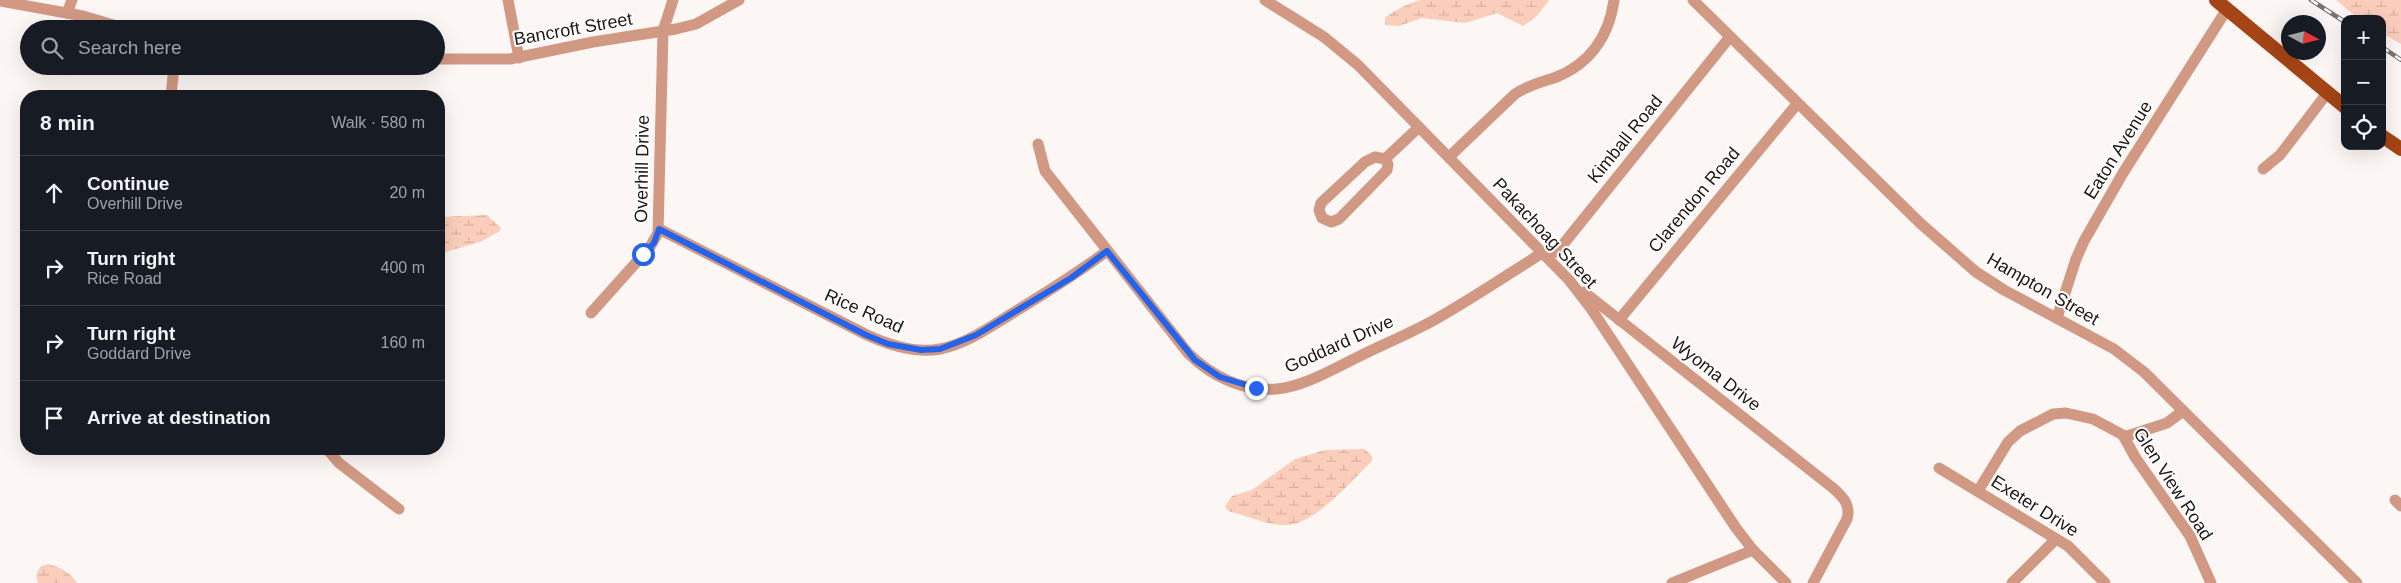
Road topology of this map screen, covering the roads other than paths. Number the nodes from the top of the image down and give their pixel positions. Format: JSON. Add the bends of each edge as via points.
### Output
{"nodes":[{"id":1,"x":72,"y":0,"type":"edge"},
{"id":2,"x":508,"y":0,"type":"edge"},
{"id":3,"x":673,"y":0,"type":"edge"},
{"id":4,"x":739,"y":0,"type":"edge"},
{"id":5,"x":1266,"y":0,"type":"edge"},
{"id":6,"x":1614,"y":0,"type":"edge"},
{"id":7,"x":1692,"y":0,"type":"edge"},
{"id":8,"x":0,"y":1,"type":"edge"},
{"id":9,"x":2222,"y":4,"type":"edge"},
{"id":10,"x":67,"y":13,"type":"junction"},
{"id":11,"x":93,"y":20,"type":"edge"},
{"id":12,"x":662,"y":31,"type":"junction"},
{"id":13,"x":1729,"y":38,"type":"junction"},
{"id":14,"x":519,"y":58,"type":"junction"},
{"id":15,"x":445,"y":59,"type":"edge"},
{"id":16,"x":173,"y":75,"type":"edge"},
{"id":17,"x":172,"y":90,"type":"edge"},
{"id":18,"x":2328,"y":92,"type":"junction"},
{"id":19,"x":1797,"y":104,"type":"junction"},
{"id":20,"x":2343,"y":105,"type":"edge"},
{"id":21,"x":1419,"y":127,"type":"junction"},
{"id":22,"x":2386,"y":139,"type":"edge"},
{"id":23,"x":1038,"y":144,"type":"dead end"},
{"id":24,"x":2401,"y":149,"type":"edge"},
{"id":25,"x":1449,"y":157,"type":"junction"},
{"id":26,"x":1385,"y":159,"type":"junction"},
{"id":27,"x":2263,"y":169,"type":"dead end"},
{"id":28,"x":659,"y":229,"type":"junction"},
{"id":29,"x":1107,"y":251,"type":"junction"},
{"id":30,"x":1542,"y":253,"type":"junction"},
{"id":31,"x":1569,"y":280,"type":"junction"},
{"id":32,"x":591,"y":313,"type":"dead end"},
{"id":33,"x":2057,"y":318,"type":"junction"},
{"id":34,"x":1619,"y":320,"type":"junction"},
{"id":35,"x":2183,"y":411,"type":"junction"},
{"id":36,"x":2124,"y":437,"type":"junction"},
{"id":37,"x":332,"y":455,"type":"edge"},
{"id":38,"x":1939,"y":468,"type":"dead end"},
{"id":39,"x":1978,"y":491,"type":"junction"},
{"id":40,"x":399,"y":509,"type":"dead end"},
{"id":41,"x":2056,"y":539,"type":"junction"},
{"id":42,"x":1753,"y":550,"type":"junction"},
{"id":43,"x":1672,"y":583,"type":"edge"},
{"id":44,"x":1786,"y":583,"type":"edge"},
{"id":45,"x":1813,"y":583,"type":"edge"},
{"id":46,"x":2012,"y":583,"type":"edge"},
{"id":47,"x":2105,"y":583,"type":"edge"},
{"id":48,"x":2210,"y":583,"type":"edge"},
{"id":49,"x":2357,"y":583,"type":"edge"}],
"edges":[{"from":1,"to":10,"type":"street"},
{"from":2,"to":14,"type":"street"},
{"from":3,"to":12,"type":"street","name":"Overhill Drive"},
{"from":4,"to":12,"type":"street","name":"Bancroft Street","via":[[696,24]]},
{"from":5,"to":21,"type":"street","name":"Pakachoag Street","via":[[1344,53]]},
{"from":6,"to":25,"type":"street","via":[[1604,34],[1584,61],[1572,70],[1515,94]]},
{"from":7,"to":13,"type":"street","name":"Hampton Street"},
{"from":8,"to":10,"type":"street"},
{"from":9,"to":18,"type":"main road"},
{"from":9,"to":33,"type":"street","name":"Eaton Avenue","via":[[2088,233]]},
{"from":10,"to":11,"type":"street"},
{"from":12,"to":14,"type":"street","name":"Bancroft Street"},
{"from":12,"to":28,"type":"street","name":"Overhill Drive"},
{"from":13,"to":19,"type":"street","name":"Hampton Street"},
{"from":13,"to":30,"type":"street","name":"Kimball Road","via":[[1557,252]]},
{"from":14,"to":15,"type":"street","name":"Bancroft Street"},
{"from":16,"to":17,"type":"street"},
{"from":18,"to":20,"type":"main road"},
{"from":18,"to":27,"type":"street","via":[[2280,155]]},
{"from":19,"to":33,"type":"street","name":"Hampton Street","via":[[1920,223],[1976,272]]},
{"from":19,"to":34,"type":"street","name":"Clarendon Road"},
{"from":21,"to":25,"type":"street","name":"Pakachoag Street"},
{"from":21,"to":26,"type":"street"},
{"from":22,"to":24,"type":"main road"},
{"from":23,"to":29,"type":"street","name":"Goddard Drive","via":[[1044,172]]},
{"from":25,"to":30,"type":"street","name":"Pakachoag Street"},
{"from":26,"to":26,"type":"street","via":[[1387,170],[1339,219],[1331,222],[1322,218],[1321,203],[1365,162],[1375,157]]},
{"from":28,"to":29,"type":"street","name":"Rice Road","via":[[866,335],[888,344],[921,350],[946,347],[976,335],[1071,278]]},
{"from":28,"to":32,"type":"street","name":"Overhill Drive","via":[[650,247]]},
{"from":29,"to":30,"type":"street","name":"Goddard Drive","via":[[1195,360],[1228,381],[1266,389],[1286,387],[1315,377],[1436,319]]},
{"from":30,"to":31,"type":"street","name":"Pakachoag Street"},
{"from":31,"to":34,"type":"street","name":"Wyoma Drive"},
{"from":31,"to":42,"type":"street","name":"Pakachoag Street"},
{"from":33,"to":35,"type":"street","name":"Hampton Street","via":[[2122,355]]},
{"from":34,"to":45,"type":"street","name":"Wyoma Drive","via":[[1840,495],[1847,504],[1848,515]]},
{"from":35,"to":36,"type":"street","via":[[2167,424]]},
{"from":35,"to":49,"type":"street","name":"Hampton Street"},
{"from":36,"to":39,"type":"street","name":"Glen View Road","via":[[2079,415],[2066,412],[2046,417],[2012,437]]},
{"from":36,"to":48,"type":"street","name":"Glen View Road","via":[[2190,536]]},
{"from":37,"to":40,"type":"street"},
{"from":38,"to":39,"type":"street","name":"Exeter Drive"},
{"from":39,"to":41,"type":"street","name":"Exeter Drive"},
{"from":41,"to":46,"type":"street"},
{"from":41,"to":47,"type":"street","name":"Exeter Drive","via":[[2078,555]]},
{"from":42,"to":43,"type":"street"},
{"from":42,"to":44,"type":"street","name":"Pakachoag Street"}]}
